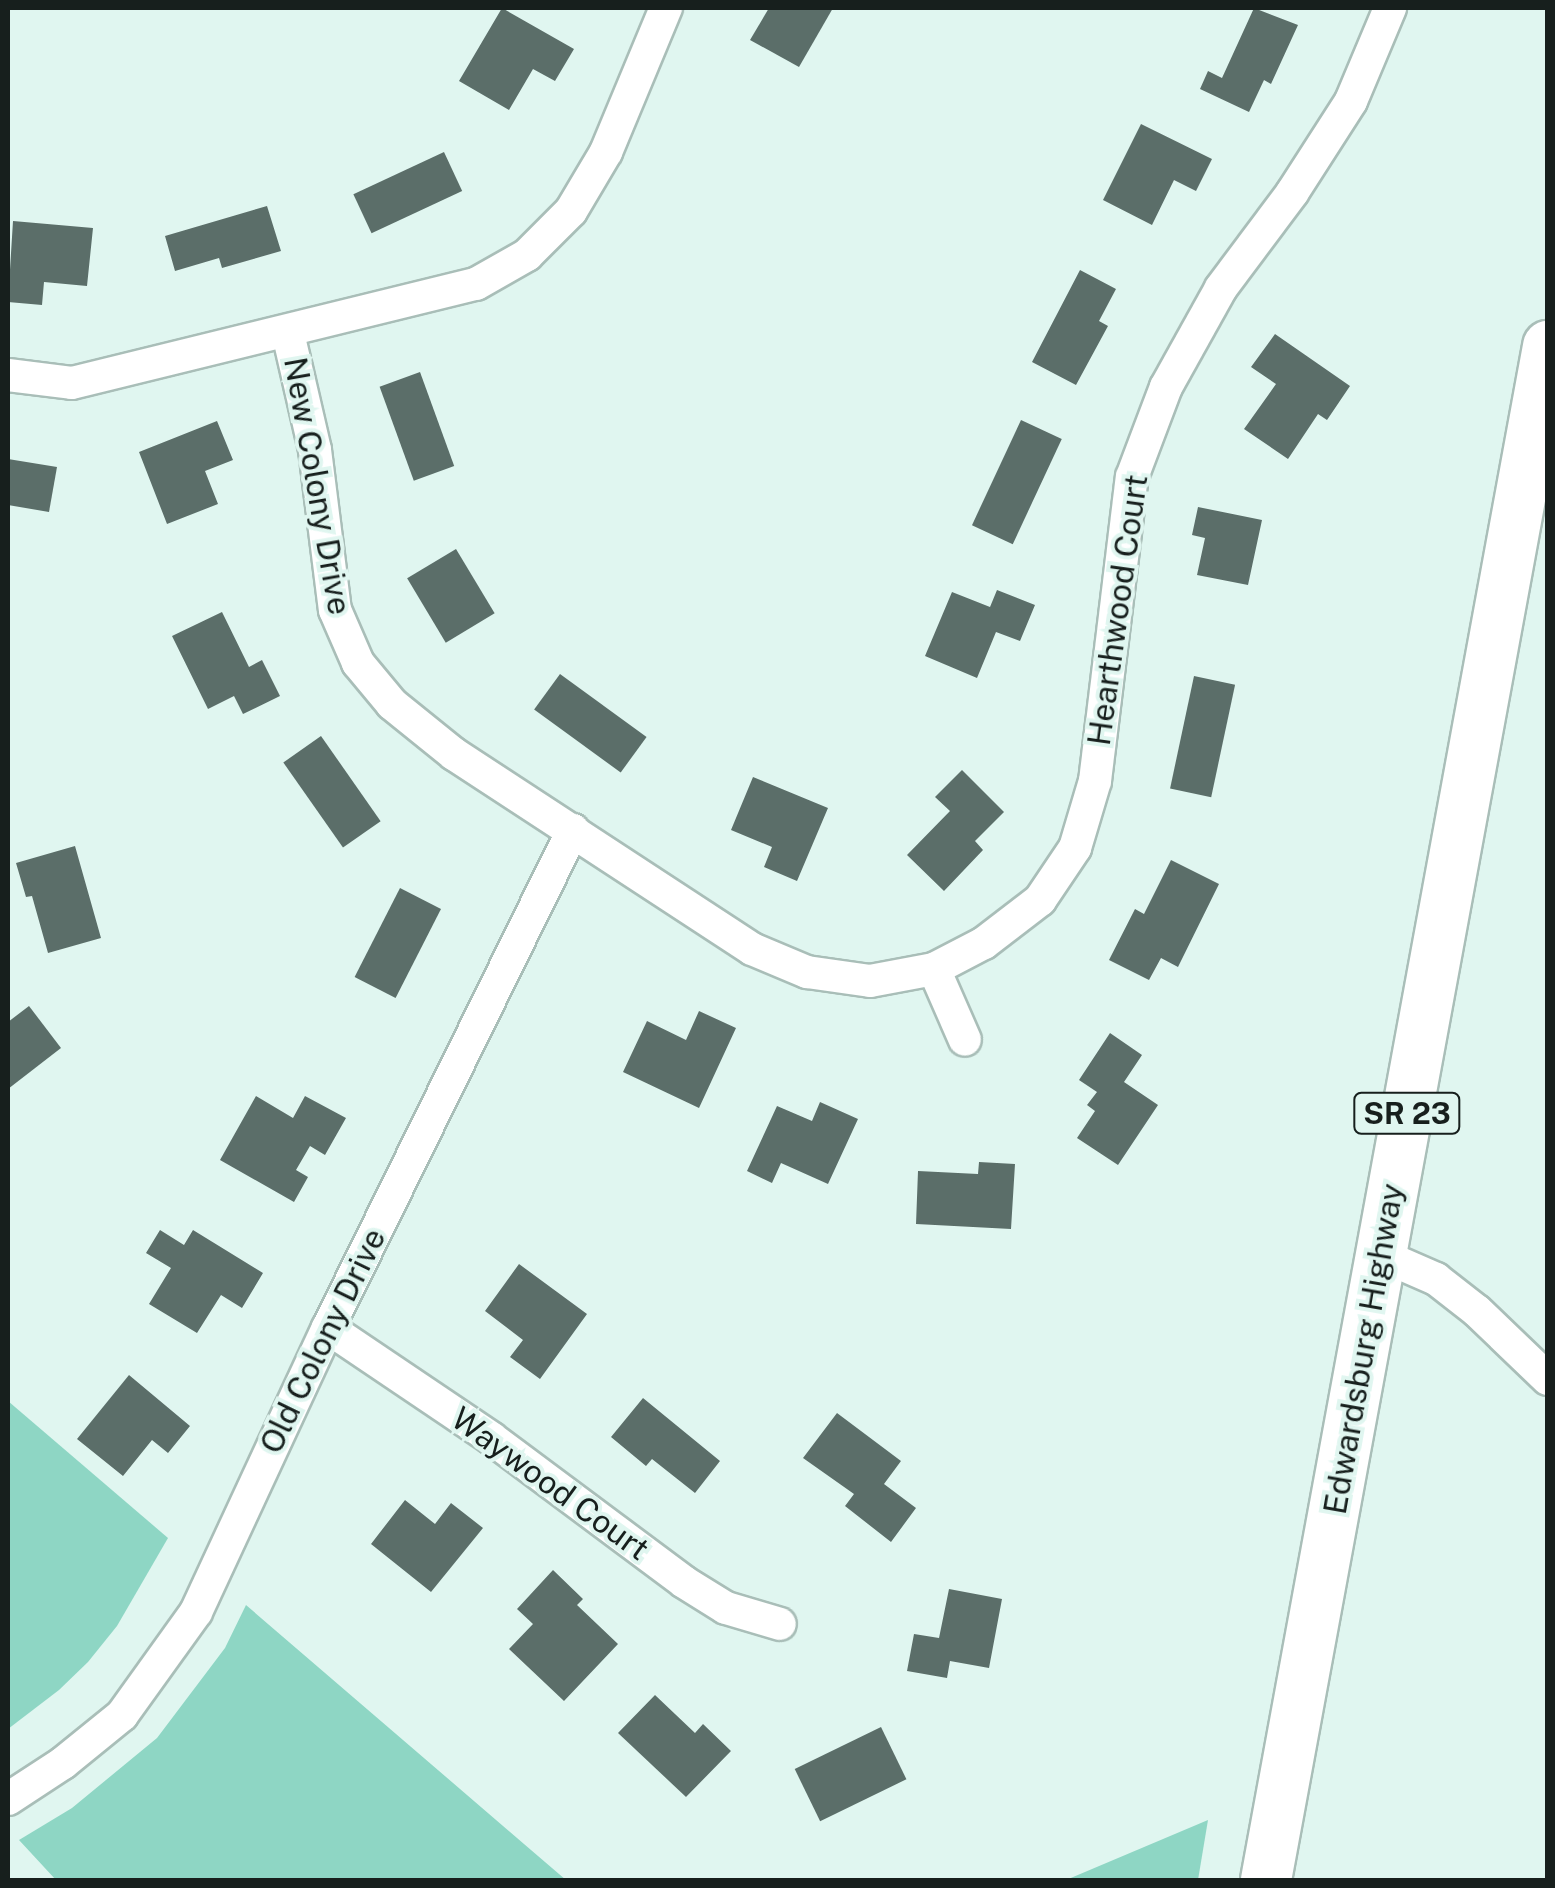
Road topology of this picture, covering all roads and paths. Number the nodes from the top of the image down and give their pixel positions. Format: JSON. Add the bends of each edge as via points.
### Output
{"nodes":[{"id":1,"x":666,"y":8,"type":"edge"},
{"id":2,"x":1390,"y":8,"type":"edge"},
{"id":3,"x":288,"y":332,"type":"junction"},
{"id":4,"x":1548,"y":346,"type":"edge"},
{"id":5,"x":8,"y":376,"type":"edge"},
{"id":6,"x":573,"y":830,"type":"junction"},
{"id":7,"x":934,"y":969,"type":"junction"},
{"id":8,"x":965,"y":1040,"type":"dead end"},
{"id":9,"x":1381,"y":1255,"type":"junction"},
{"id":10,"x":328,"y":1328,"type":"junction"},
{"id":11,"x":1548,"y":1379,"type":"edge"},
{"id":12,"x":780,"y":1624,"type":"dead end"},
{"id":13,"x":8,"y":1799,"type":"edge"},
{"id":14,"x":1266,"y":1880,"type":"edge"}],
"edges":[{"from":1,"to":3,"type":"street","via":[[606,152],[571,210],[527,254],[476,284]]},
{"from":2,"to":7,"type":"street","name":"Hearthwood Court","via":[[1351,100],[1221,288],[1152,423],[1132,477],[1094,781],[1075,848],[1040,900],[984,943]]},
{"from":3,"to":5,"type":"street","via":[[72,383]]},
{"from":3,"to":6,"type":"street","name":"New Colony Drive","via":[[315,450],[335,610],[358,664],[392,704],[454,754]]},
{"from":4,"to":9,"type":"main road","name":"Edwardsburg Highway","number":"SR 23"},
{"from":6,"to":7,"type":"street","name":"Hearthwood Court","via":[[752,949],[806,972],[870,981]]},
{"from":6,"to":10,"type":"street","name":"Old Colony Drive"},
{"from":7,"to":8,"type":"street"},
{"from":9,"to":11,"type":"street","via":[[1436,1279]]},
{"from":9,"to":14,"type":"main road","name":"Edwardsburg Highway","number":"SR 23"},
{"from":10,"to":12,"type":"street","name":"Waywood Court","via":[[491,1438],[684,1582],[726,1608]]},
{"from":10,"to":13,"type":"street","name":"Old Colony Drive","via":[[196,1612],[154,1675],[122,1715]]}]}
